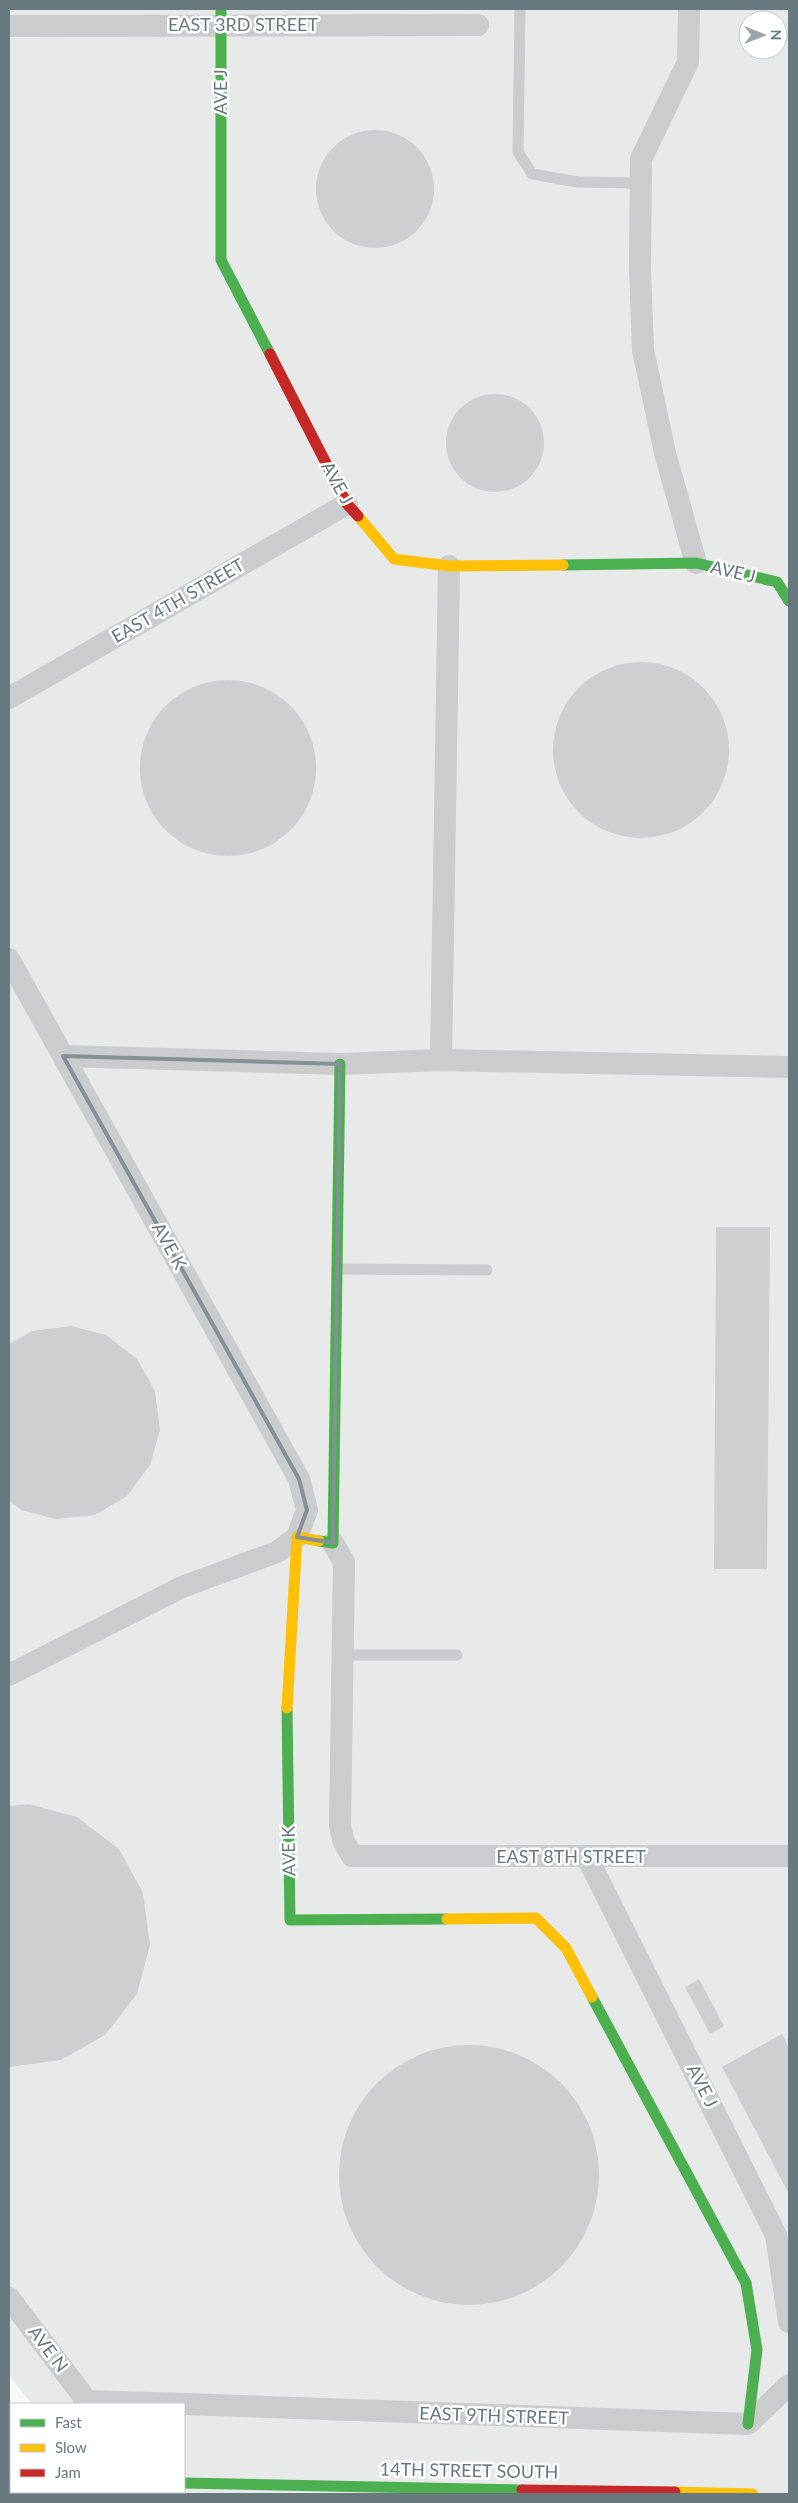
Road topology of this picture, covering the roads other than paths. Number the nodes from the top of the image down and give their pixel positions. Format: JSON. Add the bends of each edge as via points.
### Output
{"nodes":[{"id":1,"x":520,"y":9,"type":"edge"},
{"id":2,"x":689,"y":9,"type":"edge"},
{"id":3,"x":221,"y":17,"type":"edge"},
{"id":4,"x":478,"y":25,"type":"dead end"},
{"id":5,"x":9,"y":26,"type":"edge"},
{"id":6,"x":641,"y":182,"type":"junction"},
{"id":7,"x":347,"y":504,"type":"junction"},
{"id":8,"x":696,"y":563,"type":"junction"},
{"id":9,"x":449,"y":566,"type":"junction"},
{"id":10,"x":789,"y":601,"type":"edge"},
{"id":11,"x":9,"y":698,"type":"edge"},
{"id":12,"x":9,"y":959,"type":"edge"},
{"id":13,"x":63,"y":1056,"type":"junction"},
{"id":14,"x":441,"y":1060,"type":"junction"},
{"id":15,"x":340,"y":1064,"type":"junction"},
{"id":16,"x":789,"y":1067,"type":"edge"},
{"id":17,"x":337,"y":1269,"type":"junction"},
{"id":18,"x":487,"y":1270,"type":"dead end"},
{"id":19,"x":297,"y":1537,"type":"junction"},
{"id":20,"x":333,"y":1543,"type":"junction"},
{"id":21,"x":343,"y":1654,"type":"junction"},
{"id":22,"x":457,"y":1654,"type":"dead end"},
{"id":23,"x":9,"y":1675,"type":"edge"},
{"id":24,"x":789,"y":1856,"type":"edge"},
{"id":25,"x":587,"y":1858,"type":"junction"},
{"id":26,"x":9,"y":2298,"type":"edge"},
{"id":27,"x":789,"y":2322,"type":"edge"},
{"id":28,"x":789,"y":2385,"type":"edge"},
{"id":29,"x":87,"y":2400,"type":"joint"},
{"id":30,"x":159,"y":2403,"type":"edge"},
{"id":31,"x":185,"y":2404,"type":"edge"},
{"id":32,"x":748,"y":2424,"type":"junction"},
{"id":33,"x":185,"y":2483,"type":"edge"},
{"id":34,"x":753,"y":2494,"type":"edge"}],
"edges":[{"from":1,"to":6,"type":"lane","via":[[518,152],[532,174],[578,182]]},
{"from":2,"to":6,"type":"street","via":[[688,62],[641,159]]},
{"from":3,"to":4,"type":"street","name":"EAST 3RD STREET"},
{"from":3,"to":5,"type":"street","name":"EAST 3RD STREET"},
{"from":3,"to":7,"type":"street","name":"AVE J","via":[[221,260]]},
{"from":6,"to":8,"type":"street","via":[[643,350],[664,453]]},
{"from":7,"to":9,"type":"street","name":"AVE J","via":[[394,559]]},
{"from":7,"to":11,"type":"street","name":"EAST 4TH STREET"},
{"from":8,"to":9,"type":"street","name":"AVE J"},
{"from":8,"to":10,"type":"street","name":"AVE J","via":[[777,582]]},
{"from":9,"to":14,"type":"street"},
{"from":12,"to":13,"type":"street","name":"AVE K"},
{"from":13,"to":15,"type":"street"},
{"from":13,"to":19,"type":"street","name":"AVE K","via":[[300,1480],[307,1510]]},
{"from":14,"to":15,"type":"street"},
{"from":14,"to":16,"type":"street"},
{"from":15,"to":17,"type":"street"},
{"from":17,"to":18,"type":"lane"},
{"from":17,"to":20,"type":"street"},
{"from":19,"to":20,"type":"street"},
{"from":19,"to":23,"type":"street","via":[[277,1552],[182,1587]]},
{"from":19,"to":32,"type":"street","name":"AVE K","via":[[286,1697],[290,1920],[536,1918],[566,1948],[746,2284],[757,2350]]},
{"from":20,"to":21,"type":"street","via":[[344,1562]]},
{"from":21,"to":22,"type":"lane"},
{"from":21,"to":25,"type":"street","name":"EAST 8TH STREET","via":[[340,1825],[343,1840],[352,1856]]},
{"from":24,"to":25,"type":"street","name":"EAST 8TH STREET"},
{"from":25,"to":27,"type":"street","name":"AVE J","via":[[776,2235]]},
{"from":26,"to":29,"type":"street","name":"AVE N"},
{"from":28,"to":32,"type":"street"},
{"from":29,"to":30,"type":"street","name":"EAST 9TH STREET"},
{"from":31,"to":32,"type":"street","name":"EAST 9TH STREET"},
{"from":33,"to":34,"type":"street","name":"14TH STREET SOUTH"}]}
